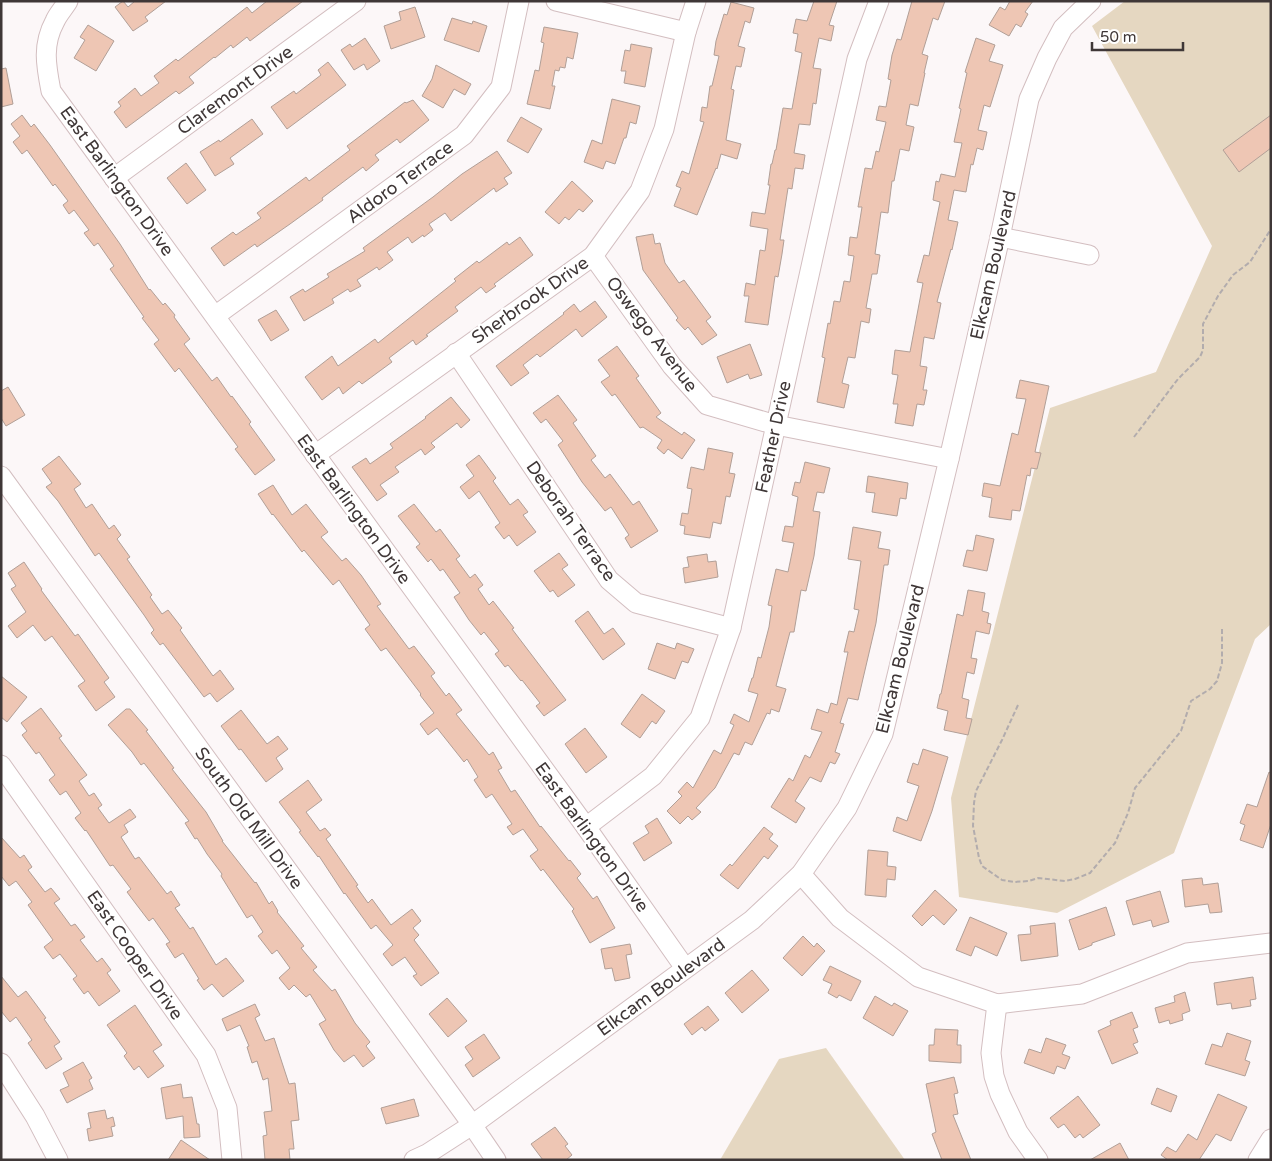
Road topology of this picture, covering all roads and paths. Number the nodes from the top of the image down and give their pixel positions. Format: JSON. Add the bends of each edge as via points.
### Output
{"nodes":[{"id":1,"x":68,"y":1,"type":"edge"},
{"id":2,"x":356,"y":1,"type":"edge"},
{"id":3,"x":519,"y":1,"type":"edge"},
{"id":4,"x":556,"y":1,"type":"edge"},
{"id":5,"x":696,"y":1,"type":"edge"},
{"id":6,"x":879,"y":1,"type":"edge"},
{"id":7,"x":1091,"y":1,"type":"edge"},
{"id":8,"x":686,"y":32,"type":"junction"},
{"id":9,"x":114,"y":178,"type":"junction"},
{"id":10,"x":1271,"y":228,"type":"edge"},
{"id":11,"x":1000,"y":237,"type":"junction"},
{"id":12,"x":1089,"y":255,"type":"dead end"},
{"id":13,"x":594,"y":256,"type":"junction"},
{"id":14,"x":215,"y":316,"type":"junction"},
{"id":15,"x":456,"y":353,"type":"junction"},
{"id":16,"x":776,"y":425,"type":"junction"},
{"id":17,"x":1134,"y":437,"type":"dead end"},
{"id":18,"x":314,"y":455,"type":"junction"},
{"id":19,"x":949,"y":460,"type":"junction"},
{"id":20,"x":1,"y":476,"type":"edge"},
{"id":21,"x":731,"y":628,"type":"junction"},
{"id":22,"x":1222,"y":629,"type":"dead end"},
{"id":23,"x":1018,"y":705,"type":"dead end"},
{"id":24,"x":1,"y":765,"type":"edge"},
{"id":25,"x":586,"y":826,"type":"junction"},
{"id":26,"x":802,"y":874,"type":"junction"},
{"id":27,"x":1271,"y":942,"type":"edge"},
{"id":28,"x":685,"y":968,"type":"junction"},
{"id":29,"x":997,"y":1004,"type":"junction"},
{"id":30,"x":1,"y":1063,"type":"edge"},
{"id":31,"x":472,"y":1125,"type":"junction"},
{"id":32,"x":1271,"y":1139,"type":"edge"},
{"id":33,"x":58,"y":1160,"type":"edge"},
{"id":34,"x":232,"y":1160,"type":"edge"},
{"id":35,"x":414,"y":1160,"type":"edge"},
{"id":36,"x":496,"y":1160,"type":"edge"},
{"id":37,"x":1038,"y":1160,"type":"edge"},
{"id":38,"x":1258,"y":1160,"type":"edge"}],
"edges":[{"from":1,"to":9,"type":"street","name":"East Barlington Drive","via":[[46,42],[51,90]]},
{"from":2,"to":9,"type":"street","name":"Claremont Drive"},
{"from":3,"to":14,"type":"street","name":"Aldoro Terrace","via":[[501,88],[464,135]]},
{"from":4,"to":8,"type":"street"},
{"from":5,"to":8,"type":"street","name":"Sherbrook Drive"},
{"from":6,"to":16,"type":"street","name":"Feather Drive","via":[[857,59]]},
{"from":7,"to":11,"type":"street","name":"Elkcam Boulevard","via":[[1063,28],[1029,98]]},
{"from":8,"to":13,"type":"street","name":"Sherbrook Drive","via":[[664,129],[640,191]]},
{"from":9,"to":14,"type":"street","name":"East Barlington Drive"},
{"from":10,"to":17,"type":"path","via":[[1250,262],[1233,274],[1218,296],[1203,324],[1200,357],[1178,379]]},
{"from":11,"to":12,"type":"street"},
{"from":11,"to":19,"type":"street","name":"Elkcam Boulevard"},
{"from":13,"to":15,"type":"street","name":"Sherbrook Drive"},
{"from":13,"to":16,"type":"street","name":"Oswego Avenue","via":[[672,366],[707,405]]},
{"from":14,"to":18,"type":"street","name":"East Barlington Drive"},
{"from":15,"to":18,"type":"street","name":"Sherbrook Drive"},
{"from":15,"to":21,"type":"street","name":"Deborah Terrace","via":[[609,580],[636,603]]},
{"from":16,"to":19,"type":"street","name":"Oswego Avenue"},
{"from":16,"to":21,"type":"street","name":"Feather Drive"},
{"from":18,"to":25,"type":"street","name":"East Barlington Drive"},
{"from":19,"to":26,"type":"street","name":"Elkcam Boulevard","via":[[883,734],[847,808]]},
{"from":20,"to":31,"type":"street","name":"South Old Mill Drive"},
{"from":21,"to":25,"type":"street","name":"Feather Drive","via":[[700,718],[653,776]]},
{"from":22,"to":23,"type":"path","via":[[1222,663],[1217,681],[1192,702],[1182,731],[1139,782],[1116,843],[1090,873],[1075,879],[1002,880],[982,866],[979,858],[973,826],[976,791]]},
{"from":24,"to":34,"type":"street","name":"East Cooper Drive","via":[[206,1055],[228,1108]]},
{"from":25,"to":28,"type":"street","name":"East Barlington Drive"},
{"from":26,"to":28,"type":"street","name":"Elkcam Boulevard","via":[[752,920]]},
{"from":26,"to":29,"type":"street","via":[[840,918],[918,977]]},
{"from":27,"to":29,"type":"street","via":[[1187,952],[1082,994]]},
{"from":28,"to":31,"type":"street","name":"Elkcam Boulevard"},
{"from":29,"to":37,"type":"street","via":[[991,1053],[994,1076],[1018,1132]]},
{"from":30,"to":33,"type":"street"},
{"from":31,"to":35,"type":"street","name":"Elkcam Boulevard"},
{"from":31,"to":36,"type":"street","name":"South Old Mill Drive"},
{"from":32,"to":38,"type":"street"}]}
